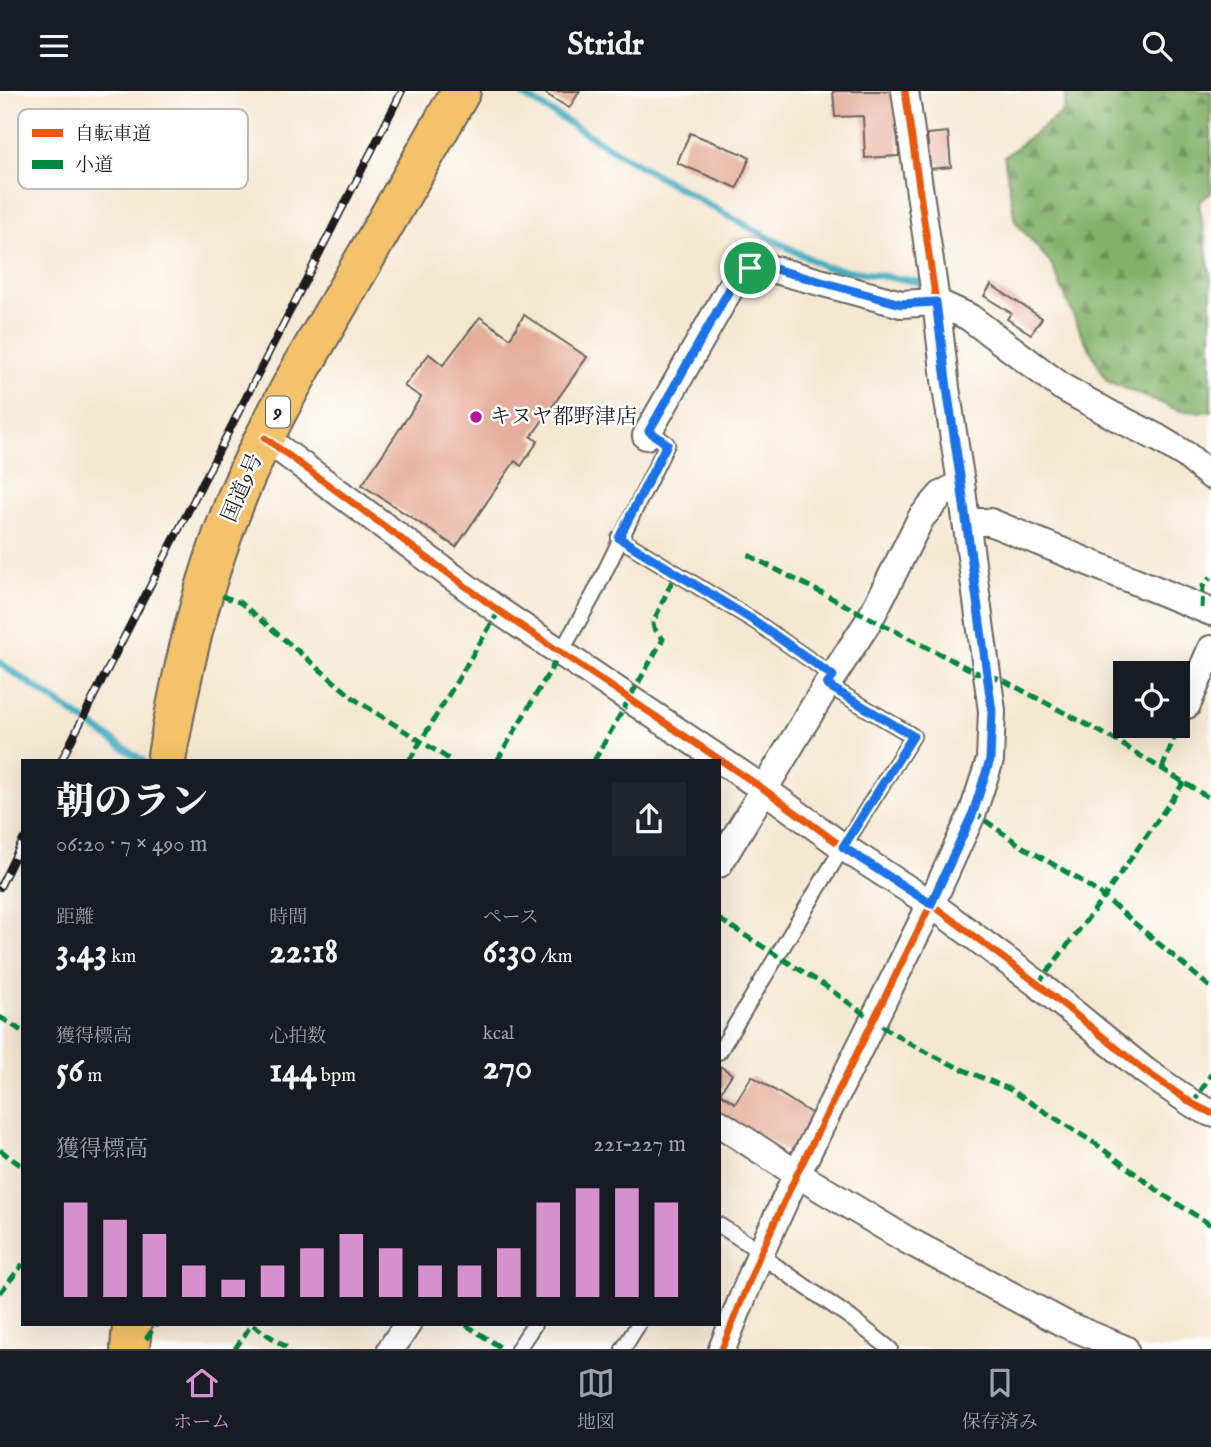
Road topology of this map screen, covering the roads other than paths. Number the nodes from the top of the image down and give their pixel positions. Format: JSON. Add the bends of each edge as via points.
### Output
{"nodes":[{"id":1,"x":461,"y":91,"type":"edge"},
{"id":2,"x":905,"y":91,"type":"edge"},
{"id":3,"x":936,"y":302,"type":"junction"},
{"id":4,"x":648,"y":433,"type":"joint"},
{"id":5,"x":265,"y":437,"type":"junction"},
{"id":6,"x":1211,"y":476,"type":"edge"},
{"id":7,"x":961,"y":483,"type":"junction"},
{"id":8,"x":966,"y":522,"type":"junction"},
{"id":9,"x":619,"y":538,"type":"junction"},
{"id":10,"x":1211,"y":612,"type":"edge"},
{"id":11,"x":1211,"y":649,"type":"edge"},
{"id":12,"x":561,"y":652,"type":"junction"},
{"id":13,"x":830,"y":680,"type":"junction"},
{"id":14,"x":1190,"y":698,"type":"edge"},
{"id":15,"x":166,"y":759,"type":"edge"},
{"id":16,"x":719,"y":759,"type":"edge"},
{"id":17,"x":721,"y":760,"type":"edge"},
{"id":18,"x":765,"y":790,"type":"junction"},
{"id":19,"x":843,"y":847,"type":"junction"},
{"id":20,"x":721,"y":861,"type":"edge"},
{"id":21,"x":931,"y":904,"type":"junction"},
{"id":22,"x":721,"y":1049,"type":"edge"},
{"id":23,"x":1211,"y":1113,"type":"edge"},
{"id":24,"x":721,"y":1124,"type":"edge"},
{"id":25,"x":797,"y":1174,"type":"junction"},
{"id":26,"x":721,"y":1226,"type":"edge"},
{"id":27,"x":760,"y":1253,"type":"junction"},
{"id":28,"x":132,"y":1326,"type":"edge"},
{"id":29,"x":406,"y":1326,"type":"edge"},
{"id":30,"x":533,"y":1326,"type":"edge"},
{"id":31,"x":637,"y":1326,"type":"edge"},
{"id":32,"x":130,"y":1349,"type":"edge"},
{"id":33,"x":391,"y":1349,"type":"edge"},
{"id":34,"x":518,"y":1349,"type":"edge"},
{"id":35,"x":623,"y":1349,"type":"edge"},
{"id":36,"x":722,"y":1349,"type":"edge"},
{"id":37,"x":890,"y":1349,"type":"edge"},
{"id":38,"x":1125,"y":1349,"type":"edge"}],
"edges":[{"from":1,"to":5,"type":"highway","name":"国道9号","number":"9"},
{"from":2,"to":3,"type":"street"},
{"from":3,"to":4,"type":"street","via":[[901,304],[764,266],[742,271]]},
{"from":3,"to":6,"type":"street","via":[[969,317],[1062,387],[1186,455]]},
{"from":3,"to":7,"type":"street"},
{"from":4,"to":9,"type":"lane","via":[[667,444]]},
{"from":5,"to":12,"type":"street"},
{"from":5,"to":15,"type":"highway","name":"国道9号","number":"9","via":[[204,590],[183,668]]},
{"from":7,"to":8,"type":"street"},
{"from":7,"to":13,"type":"street","via":[[941,495],[921,518],[870,619]]},
{"from":8,"to":10,"type":"street","via":[[990,522]]},
{"from":8,"to":21,"type":"street","via":[[992,711],[990,760],[973,813]]},
{"from":9,"to":12,"type":"lane"},
{"from":9,"to":13,"type":"lane","via":[[756,622]]},
{"from":11,"to":14,"type":"street"},
{"from":12,"to":16,"type":"street"},
{"from":13,"to":18,"type":"street"},
{"from":13,"to":19,"type":"lane","via":[[913,736]]},
{"from":17,"to":18,"type":"street"},
{"from":18,"to":19,"type":"street"},
{"from":18,"to":20,"type":"street"},
{"from":19,"to":21,"type":"street"},
{"from":19,"to":22,"type":"lane"},
{"from":21,"to":23,"type":"street","via":[[1145,1071]]},
{"from":21,"to":25,"type":"street"},
{"from":24,"to":25,"type":"street"},
{"from":25,"to":27,"type":"street"},
{"from":25,"to":38,"type":"street","via":[[998,1289]]},
{"from":26,"to":27,"type":"lane"},
{"from":27,"to":36,"type":"street"},
{"from":27,"to":37,"type":"lane"},
{"from":28,"to":32,"type":"highway"},
{"from":29,"to":33,"type":"street"},
{"from":30,"to":34,"type":"lane"},
{"from":31,"to":35,"type":"lane"}]}
